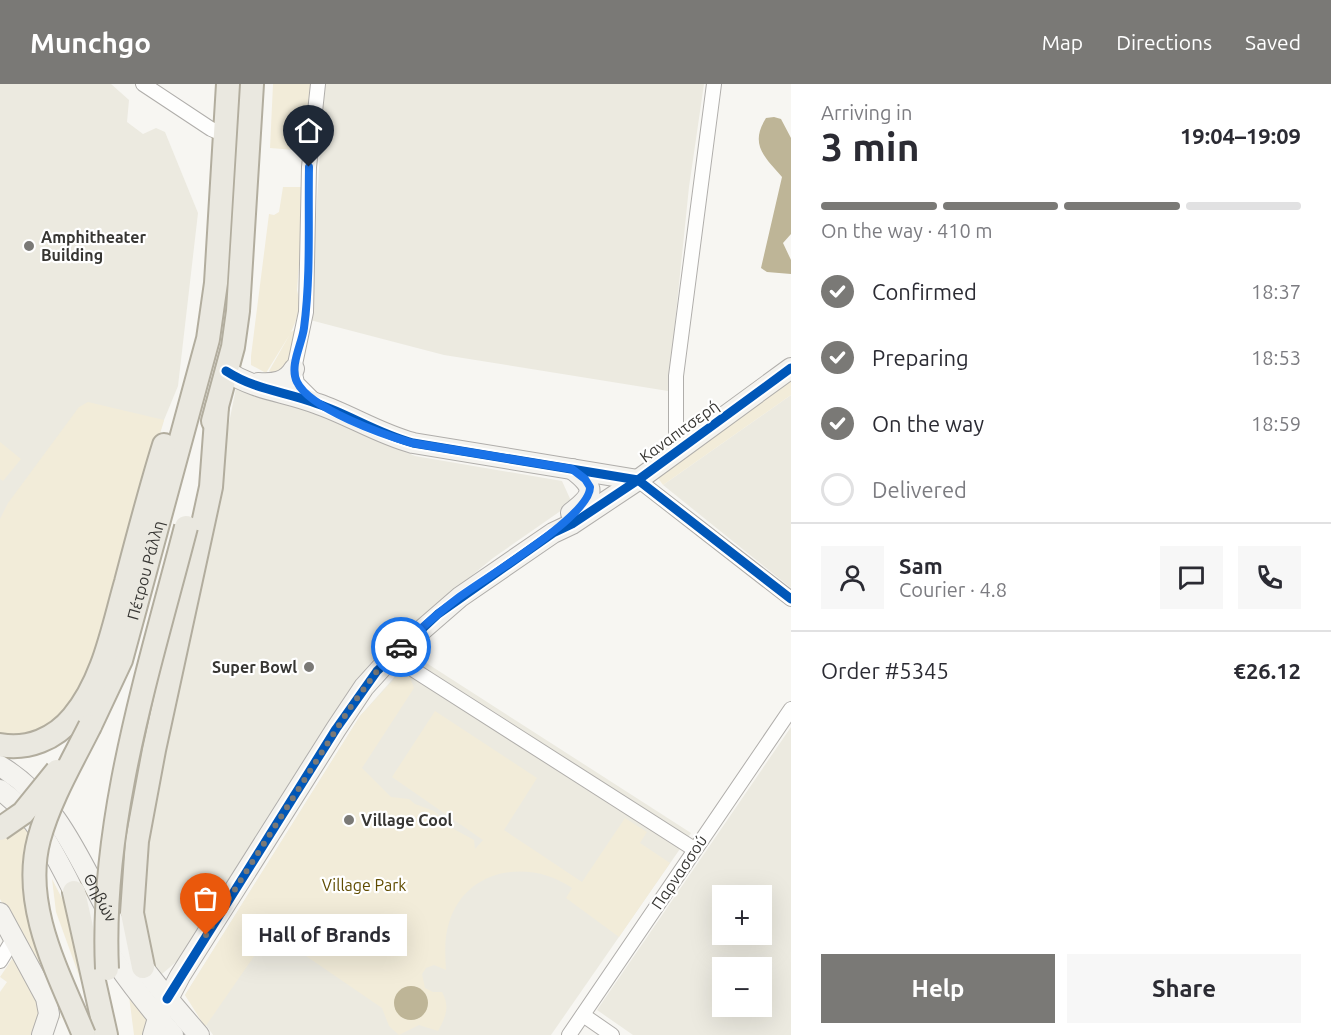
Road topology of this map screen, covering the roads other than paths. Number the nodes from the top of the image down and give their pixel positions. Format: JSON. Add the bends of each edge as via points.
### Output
{"nodes":[{"id":1,"x":143,"y":84,"type":"edge"},
{"id":2,"x":228,"y":84,"type":"edge"},
{"id":3,"x":252,"y":84,"type":"edge"},
{"id":4,"x":318,"y":84,"type":"edge"},
{"id":5,"x":714,"y":84,"type":"edge"},
{"id":6,"x":225,"y":135,"type":"junction"},
{"id":7,"x":213,"y":311,"type":"junction"},
{"id":8,"x":791,"y":368,"type":"edge"},
{"id":9,"x":294,"y":369,"type":"junction"},
{"id":10,"x":235,"y":377,"type":"junction"},
{"id":11,"x":316,"y":403,"type":"junction"},
{"id":12,"x":217,"y":407,"type":"junction"},
{"id":13,"x":683,"y":445,"type":"junction"},
{"id":14,"x":572,"y":469,"type":"junction"},
{"id":15,"x":638,"y":480,"type":"junction"},
{"id":16,"x":553,"y":533,"type":"junction"},
{"id":17,"x":791,"y":599,"type":"edge"},
{"id":18,"x":392,"y":656,"type":"junction"},
{"id":19,"x":791,"y":709,"type":"edge"},
{"id":20,"x":90,"y":726,"type":"junction"},
{"id":21,"x":0,"y":745,"type":"edge"},
{"id":22,"x":0,"y":766,"type":"edge"},
{"id":23,"x":0,"y":790,"type":"edge"},
{"id":24,"x":0,"y":829,"type":"edge"},
{"id":25,"x":694,"y":849,"type":"junction"},
{"id":26,"x":74,"y":892,"type":"junction"},
{"id":27,"x":132,"y":894,"type":"junction"},
{"id":28,"x":101,"y":901,"type":"junction"},
{"id":29,"x":0,"y":912,"type":"edge"},
{"id":30,"x":14,"y":938,"type":"junction"},
{"id":31,"x":0,"y":961,"type":"edge"},
{"id":32,"x":143,"y":967,"type":"junction"},
{"id":33,"x":107,"y":969,"type":"junction"},
{"id":34,"x":167,"y":999,"type":"junction"},
{"id":35,"x":583,"y":1015,"type":"junction"},
{"id":36,"x":155,"y":1026,"type":"edge"},
{"id":37,"x":42,"y":1035,"type":"edge"},
{"id":38,"x":84,"y":1035,"type":"edge"},
{"id":39,"x":106,"y":1035,"type":"edge"},
{"id":40,"x":112,"y":1035,"type":"edge"},
{"id":41,"x":121,"y":1035,"type":"edge"},
{"id":42,"x":173,"y":1035,"type":"edge"},
{"id":43,"x":199,"y":1035,"type":"edge"},
{"id":44,"x":569,"y":1035,"type":"edge"},
{"id":45,"x":612,"y":1035,"type":"edge"}],
"edges":[{"from":1,"to":6,"type":"street"},
{"from":2,"to":6,"type":"main road","name":"Πέτρου Ράλλη"},
{"from":3,"to":10,"type":"main road","name":"Πέτρου Ράλλη"},
{"from":4,"to":9,"type":"street","via":[[309,167],[306,312]]},
{"from":5,"to":13,"type":"street","via":[[676,376],[676,432]]},
{"from":6,"to":7,"type":"main road","name":"Πέτρου Ράλλη"},
{"from":7,"to":20,"type":"main road","name":"Πέτρου Ράλλη","via":[[128,633],[114,677]]},
{"from":7,"to":21,"type":"main road","via":[[165,444],[107,648],[88,695],[74,717],[47,738],[19,746]]},
{"from":8,"to":13,"type":"street","name":"Καναπιτσερή"},
{"from":9,"to":10,"type":"street","via":[[290,378],[279,382]]},
{"from":9,"to":11,"type":"street","via":[[300,387]]},
{"from":10,"to":11,"type":"street"},
{"from":10,"to":12,"type":"main road","name":"Πέτρου Ράλλη"},
{"from":11,"to":14,"type":"street","via":[[412,443]]},
{"from":12,"to":27,"type":"main road","via":[[211,487],[154,750],[137,841]]},
{"from":12,"to":33,"type":"main road","name":"Πέτρου Ράλλη","bridge":true,"via":[[120,802],[106,910]]},
{"from":13,"to":15,"type":"street","name":"Καναπιτσερή"},
{"from":14,"to":15,"type":"street"},
{"from":14,"to":16,"type":"street","via":[[588,482],[589,497]]},
{"from":15,"to":16,"type":"street","name":"Καναπιτσερή"},
{"from":15,"to":17,"type":"street"},
{"from":16,"to":18,"type":"street","name":"Καναπιτσερή","via":[[460,597]]},
{"from":18,"to":25,"type":"street"},
{"from":18,"to":34,"type":"street","name":"Καναπιτσερή","via":[[364,687],[336,729]]},
{"from":19,"to":25,"type":"street","name":"Παρνασσού"},
{"from":20,"to":24,"type":"main road","bridge":true,"via":[[32,804]]},
{"from":20,"to":38,"type":"main road","name":"Πέτρου Ράλλη","bridge":true,"via":[[43,828],[36,851],[34,881],[45,934]]},
{"from":22,"to":28,"type":"street","name":"Θηβών","via":[[28,786],[54,815]]},
{"from":23,"to":26,"type":"street","name":"Θηβών","via":[[15,800],[39,828],[55,851]]},
{"from":25,"to":35,"type":"street","name":"Παρνασσού"},
{"from":26,"to":28,"type":"main road"},
{"from":26,"to":36,"type":"street","name":"Θηβών"},
{"from":26,"to":39,"type":"main road"},
{"from":27,"to":28,"type":"main road"},
{"from":27,"to":32,"type":"main road","via":[[133,926]]},
{"from":28,"to":32,"type":"street","name":"Θηβών"},
{"from":29,"to":30,"type":"street"},
{"from":30,"to":31,"type":"street"},
{"from":30,"to":37,"type":"street","via":[[48,1006]]},
{"from":32,"to":34,"type":"street","name":"Θηβών"},
{"from":33,"to":40,"type":"main road"},
{"from":33,"to":41,"type":"main road","name":"Πέτρου Ράλλη"},
{"from":34,"to":36,"type":"street","name":"Καναπιτσερή"},
{"from":34,"to":43,"type":"street","name":"Θηβών"},
{"from":35,"to":44,"type":"street","name":"Παρνασσού"},
{"from":35,"to":45,"type":"street"},
{"from":36,"to":42,"type":"street","name":"Θηβών"}]}
